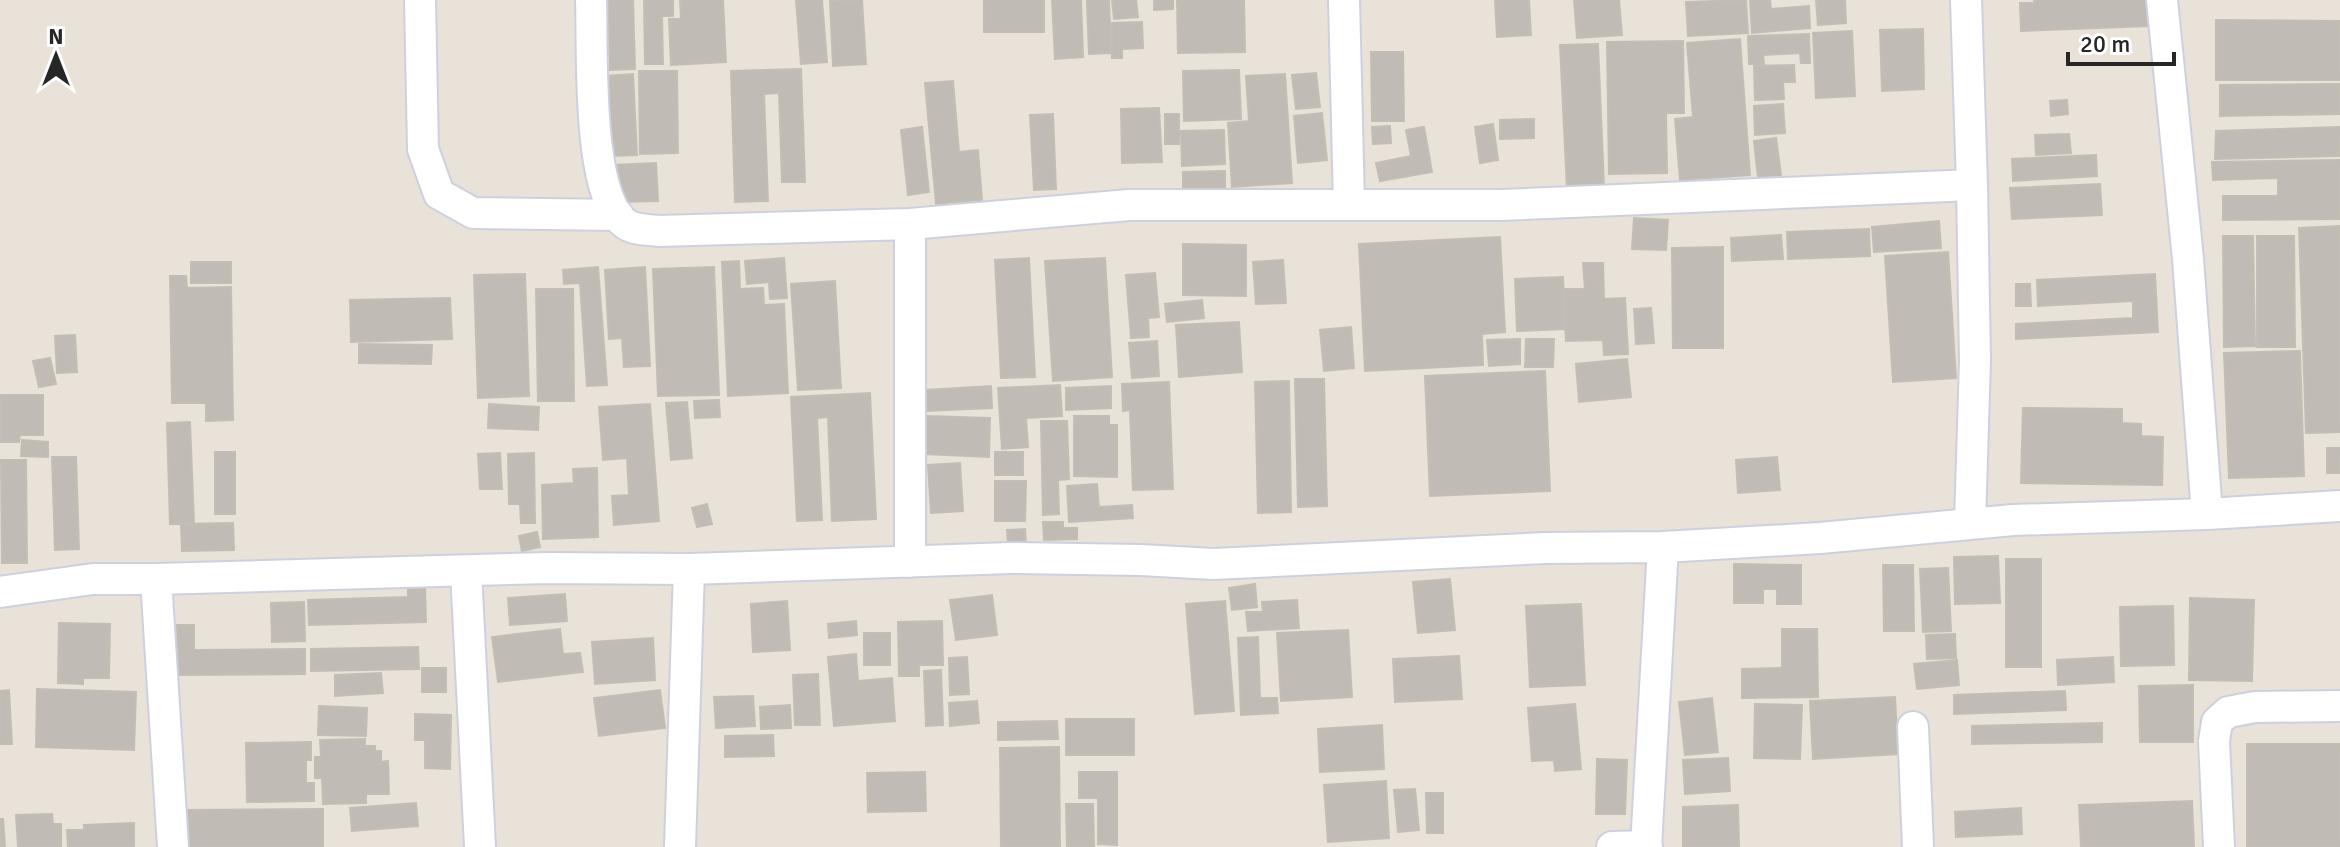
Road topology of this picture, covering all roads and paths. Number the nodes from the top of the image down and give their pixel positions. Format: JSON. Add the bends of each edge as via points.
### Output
{"nodes":[{"id":1,"x":420,"y":0,"type":"edge"},
{"id":2,"x":591,"y":0,"type":"edge"},
{"id":3,"x":1344,"y":0,"type":"edge"},
{"id":4,"x":1966,"y":0,"type":"edge"},
{"id":5,"x":2162,"y":0,"type":"edge"},
{"id":6,"x":1972,"y":185,"type":"junction"},
{"id":7,"x":1349,"y":204,"type":"junction"},
{"id":8,"x":618,"y":215,"type":"junction"},
{"id":9,"x":910,"y":224,"type":"junction"},
{"id":10,"x":2340,"y":506,"type":"edge"},
{"id":11,"x":2207,"y":514,"type":"junction"},
{"id":12,"x":1970,"y":523,"type":"junction"},
{"id":13,"x":1663,"y":547,"type":"junction"},
{"id":14,"x":910,"y":562,"type":"junction"},
{"id":15,"x":689,"y":569,"type":"junction"},
{"id":16,"x":466,"y":571,"type":"junction"},
{"id":17,"x":156,"y":579,"type":"junction"},
{"id":18,"x":0,"y":592,"type":"edge"},
{"id":19,"x":2340,"y":706,"type":"edge"},
{"id":20,"x":1913,"y":727,"type":"dead end"},
{"id":21,"x":173,"y":847,"type":"edge"},
{"id":22,"x":480,"y":847,"type":"edge"},
{"id":23,"x":680,"y":847,"type":"edge"},
{"id":24,"x":1612,"y":847,"type":"edge"},
{"id":25,"x":1646,"y":847,"type":"edge"},
{"id":26,"x":1918,"y":847,"type":"edge"},
{"id":27,"x":2219,"y":847,"type":"edge"}],
"edges":[{"from":1,"to":8,"type":"street","via":[[423,149],[439,194],[473,213]]},
{"from":2,"to":8,"type":"street","via":[[596,157]]},
{"from":3,"to":7,"type":"street"},
{"from":4,"to":6,"type":"street"},
{"from":5,"to":11,"type":"street"},
{"from":6,"to":7,"type":"street","via":[[1500,205]]},
{"from":6,"to":12,"type":"street","via":[[1975,360]]},
{"from":7,"to":9,"type":"street","via":[[1129,205]]},
{"from":8,"to":9,"type":"street","via":[[628,225],[659,231]]},
{"from":9,"to":14,"type":"street"},
{"from":10,"to":11,"type":"street"},
{"from":11,"to":12,"type":"street"},
{"from":12,"to":13,"type":"street"},
{"from":13,"to":14,"type":"street","via":[[1213,564]]},
{"from":13,"to":25,"type":"street"},
{"from":14,"to":15,"type":"street"},
{"from":15,"to":16,"type":"street"},
{"from":15,"to":23,"type":"street"},
{"from":16,"to":17,"type":"street"},
{"from":16,"to":22,"type":"street"},
{"from":17,"to":18,"type":"street","via":[[93,579]]},
{"from":17,"to":21,"type":"street"},
{"from":19,"to":27,"type":"street","via":[[2255,707],[2228,712],[2217,722]]},
{"from":20,"to":26,"type":"street"},
{"from":24,"to":25,"type":"street"}]}
